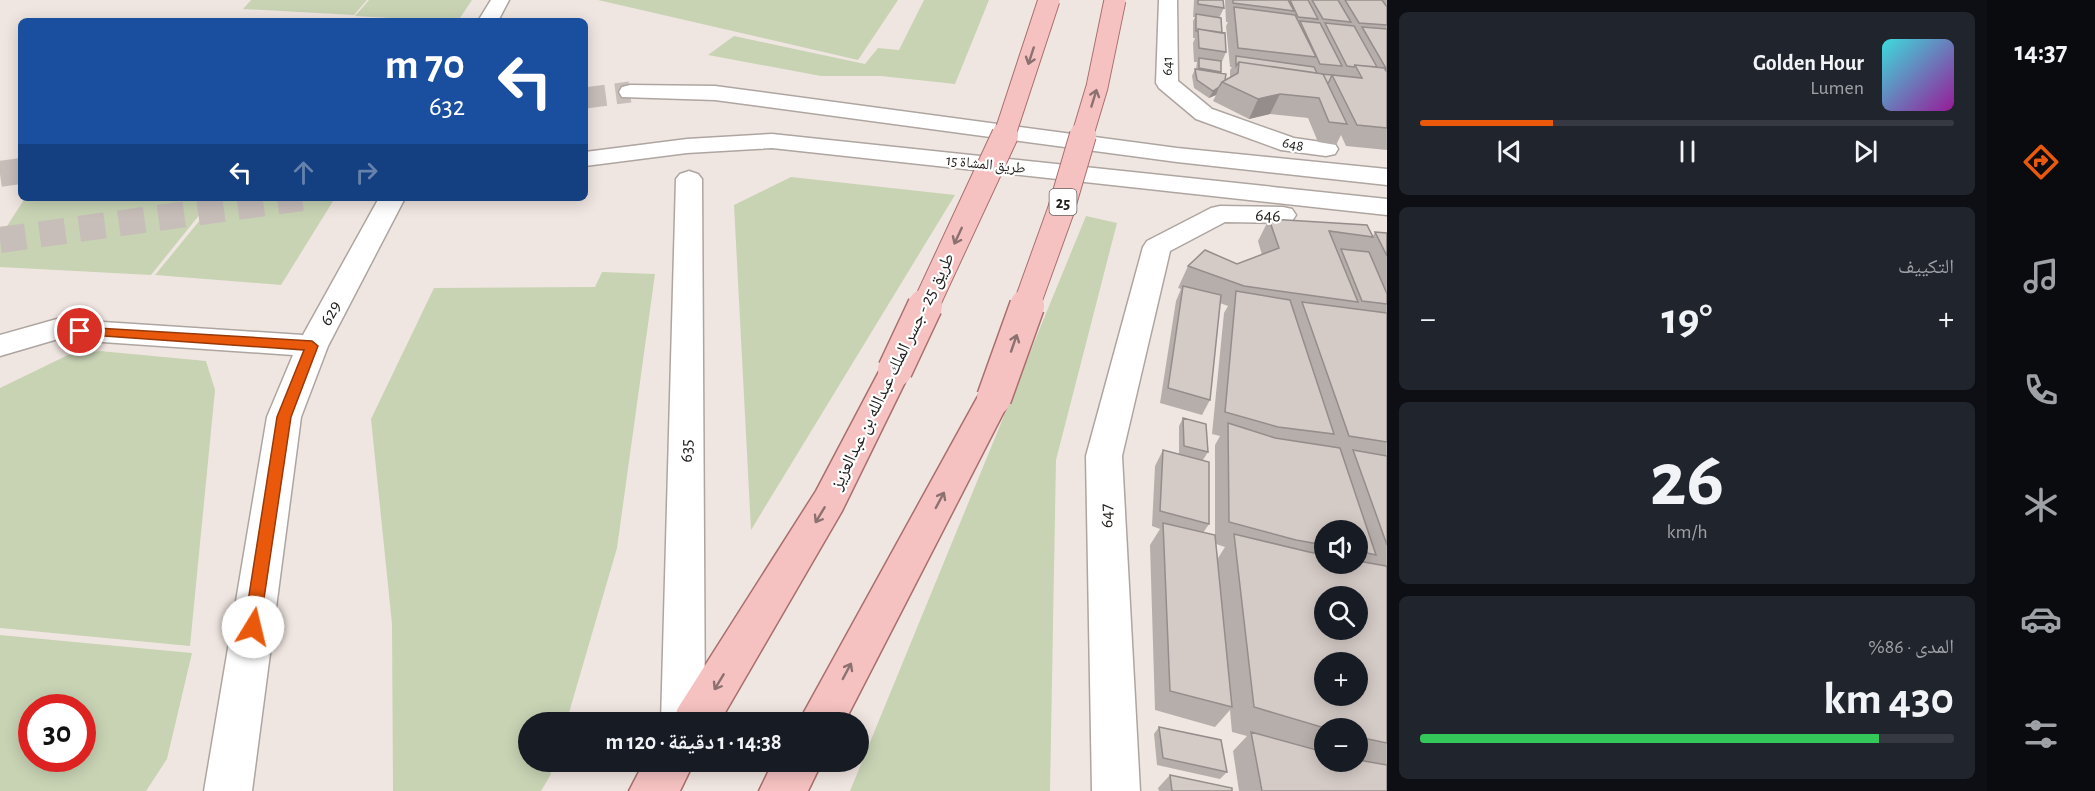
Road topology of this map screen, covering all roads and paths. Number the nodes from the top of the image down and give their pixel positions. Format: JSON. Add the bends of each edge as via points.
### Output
{"nodes":[{"id":1,"x":500,"y":0,"type":"edge"},
{"id":2,"x":1049,"y":0,"type":"edge"},
{"id":3,"x":1115,"y":0,"type":"edge"},
{"id":4,"x":1168,"y":0,"type":"edge"},
{"id":5,"x":490,"y":18,"type":"edge"},
{"id":6,"x":630,"y":92,"type":"tunnel mouth"},
{"id":7,"x":1204,"y":114,"type":"joint"},
{"id":8,"x":1387,"y":156,"type":"edge"},
{"id":9,"x":588,"y":159,"type":"edge"},
{"id":10,"x":1387,"y":177,"type":"edge"},
{"id":11,"x":689,"y":179,"type":"dead end"},
{"id":12,"x":390,"y":201,"type":"edge"},
{"id":13,"x":1387,"y":207,"type":"edge"},
{"id":14,"x":1387,"y":226,"type":"edge"},
{"id":15,"x":1157,"y":247,"type":"joint"},
{"id":16,"x":0,"y":346,"type":"edge"},
{"id":17,"x":312,"y":346,"type":"junction"},
{"id":18,"x":683,"y":712,"type":"edge"},
{"id":19,"x":701,"y":712,"type":"edge"},
{"id":20,"x":826,"y":712,"type":"edge"},
{"id":21,"x":665,"y":772,"type":"edge"},
{"id":22,"x":793,"y":772,"type":"edge"},
{"id":23,"x":228,"y":790,"type":"edge"},
{"id":24,"x":653,"y":791,"type":"edge"},
{"id":25,"x":783,"y":791,"type":"edge"},
{"id":26,"x":1116,"y":791,"type":"edge"}],
"edges":[{"from":1,"to":5,"type":"street"},
{"from":2,"to":19,"type":"main road","name":"طريق 25 - جسر الملك عبدالله بن عبدالعزيز","one_way":true,"bridge":true,"via":[[1002,144],[895,370],[829,501]]},
{"from":20,"to":3,"type":"main road","number":"25","one_way":true,"bridge":true,"via":[[994,398],[1064,199],[1097,87]]},
{"from":4,"to":7,"type":"street","name":"641","via":[[1167,83]]},
{"from":6,"to":10,"type":"street","name":"طريق المشاة 15","via":[[715,93],[1177,155]]},
{"from":7,"to":8,"type":"street","name":"648","via":[[1290,145]]},
{"from":9,"to":13,"type":"street","name":"طريق المشاة 15","via":[[687,146],[772,141]]},
{"from":11,"to":18,"type":"street","name":"635"},
{"from":12,"to":17,"type":"street","name":"629"},
{"from":14,"to":15,"type":"street","name":"646","via":[[1303,216],[1220,214]]},
{"from":15,"to":26,"type":"street","name":"647","via":[[1104,456]]},
{"from":16,"to":17,"type":"street","via":[[57,329]]},
{"from":17,"to":23,"type":"street","name":"629","via":[[284,417]]},
{"from":21,"to":24,"type":"main road"},
{"from":22,"to":25,"type":"main road"}]}
